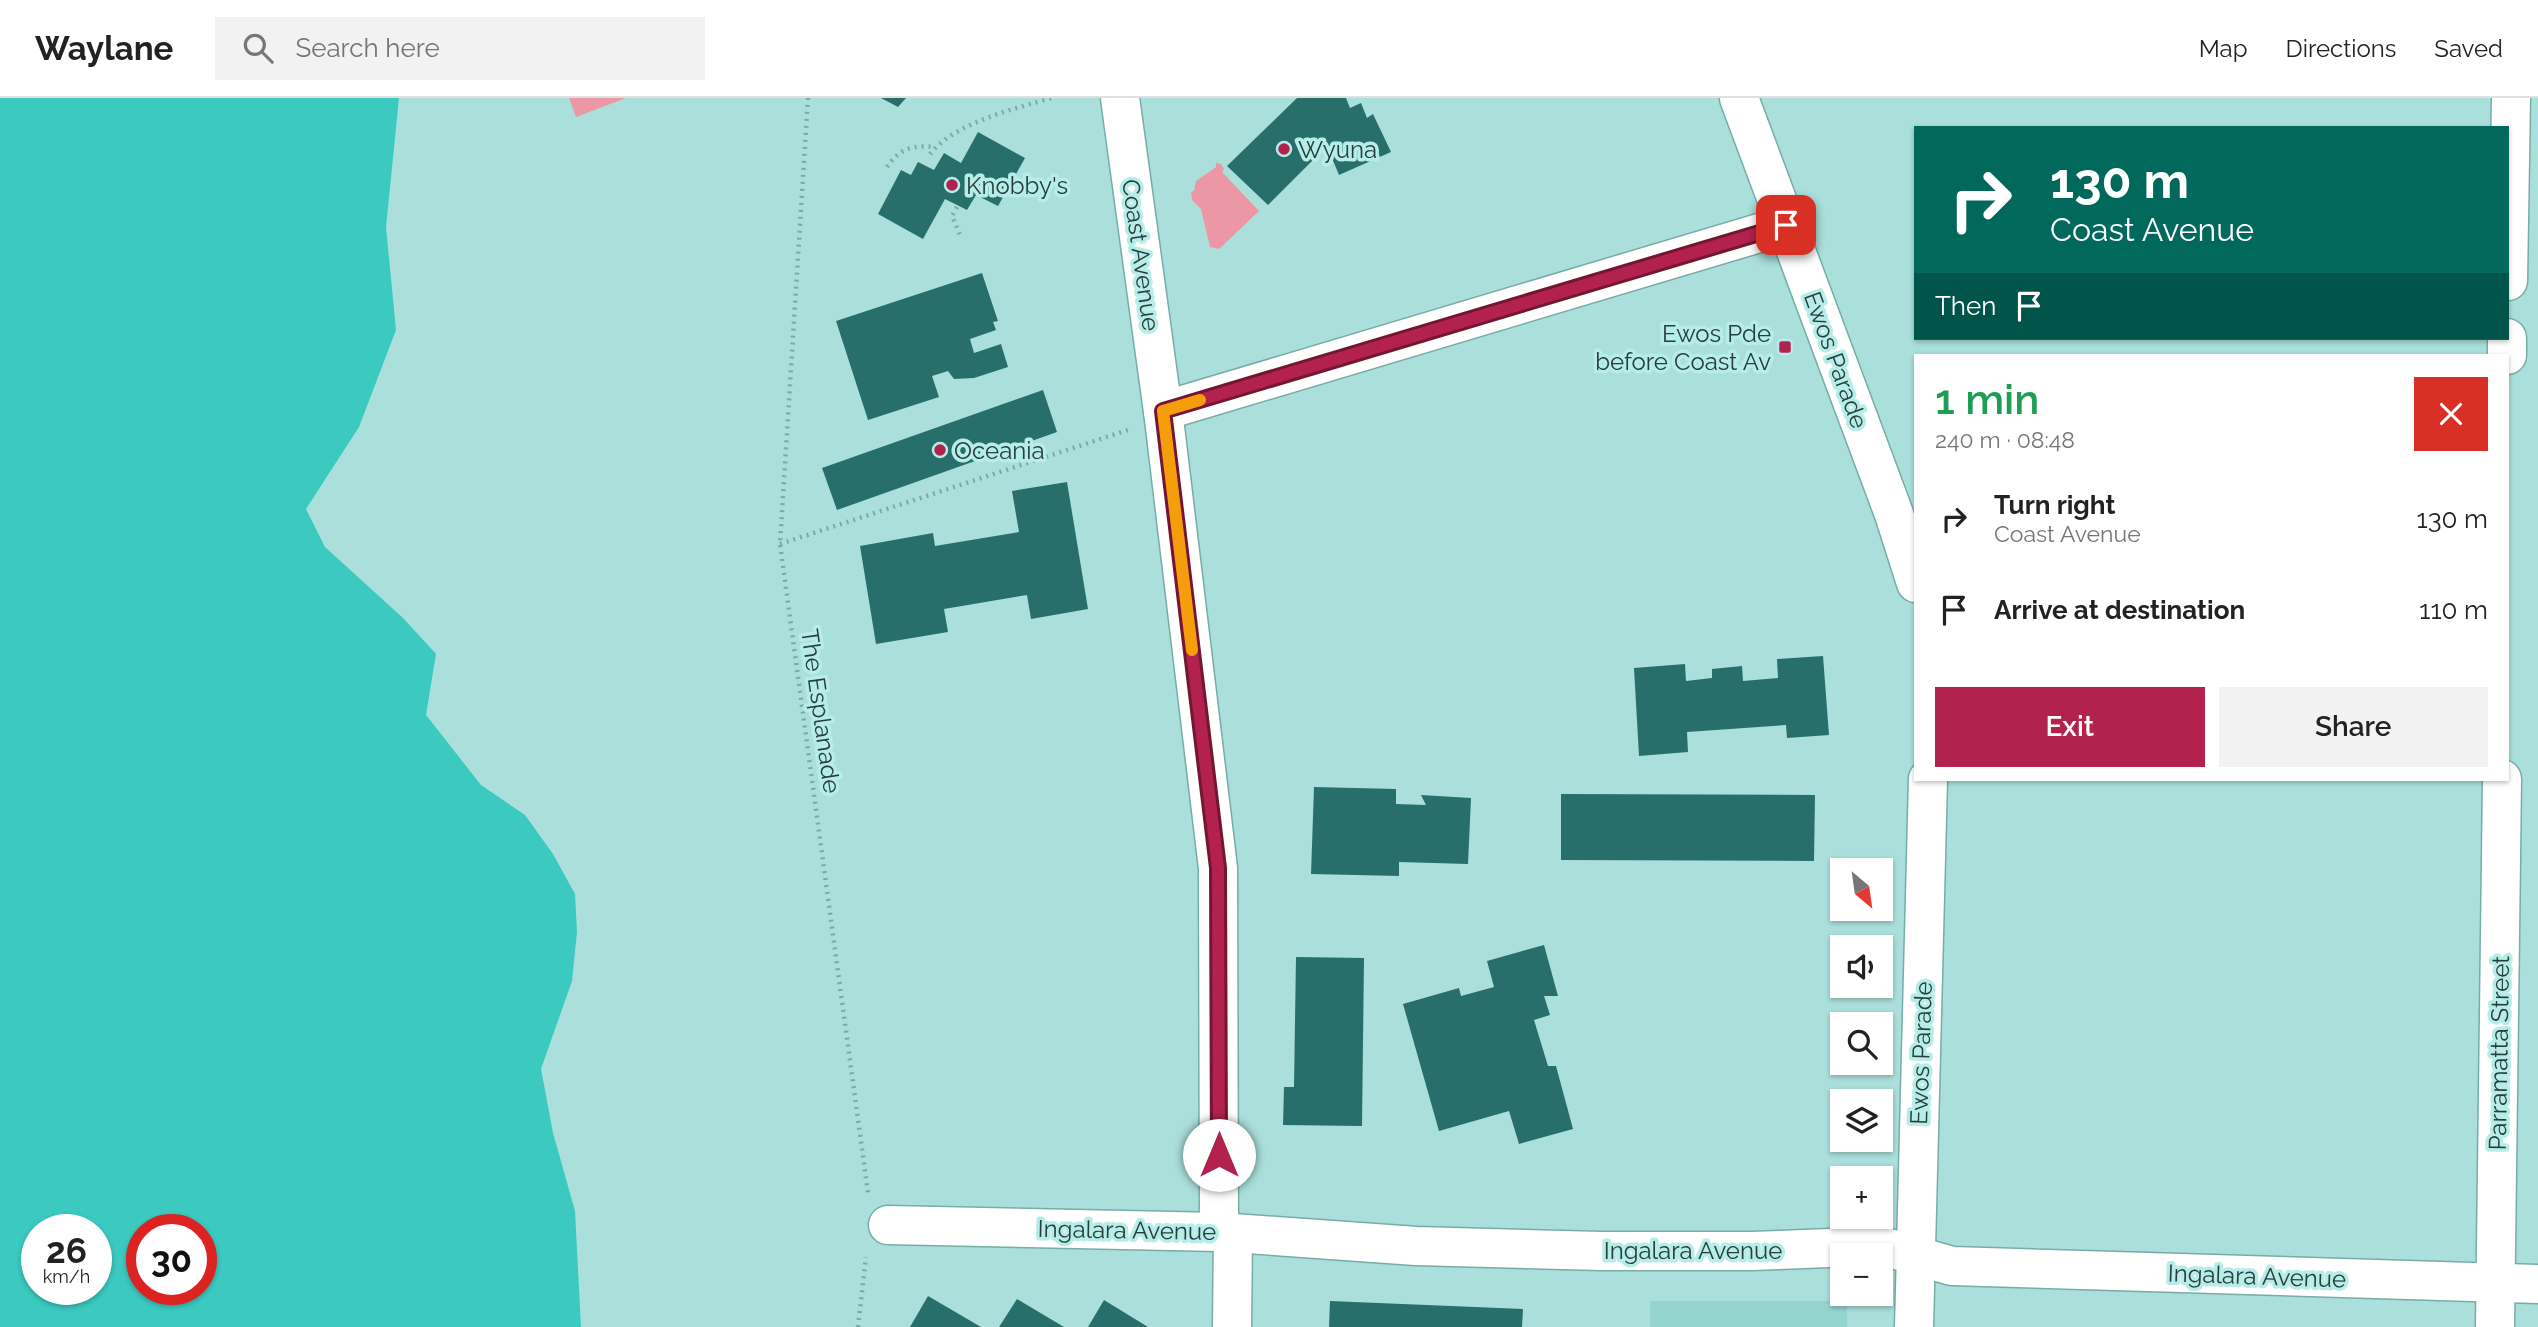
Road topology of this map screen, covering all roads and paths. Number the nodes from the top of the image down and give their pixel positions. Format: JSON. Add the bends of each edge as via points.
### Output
{"nodes":[{"id":1,"x":808,"y":98,"type":"edge"},
{"id":2,"x":1052,"y":98,"type":"edge"},
{"id":3,"x":1120,"y":98,"type":"edge"},
{"id":4,"x":1740,"y":98,"type":"edge"},
{"id":5,"x":2519,"y":121,"type":"edge"},
{"id":6,"x":935,"y":147,"type":"junction"},
{"id":7,"x":930,"y":153,"type":"dead end"},
{"id":8,"x":887,"y":167,"type":"dead end"},
{"id":9,"x":957,"y":207,"type":"dead end"},
{"id":10,"x":1786,"y":225,"type":"junction"},
{"id":11,"x":961,"y":237,"type":"dead end"},
{"id":12,"x":2509,"y":266,"type":"edge"},
{"id":13,"x":1164,"y":415,"type":"junction"},
{"id":14,"x":779,"y":544,"type":"junction"},
{"id":15,"x":1914,"y":577,"type":"edge"},
{"id":16,"x":1928,"y":781,"type":"edge"},
{"id":17,"x":2502,"y":781,"type":"edge"},
{"id":18,"x":874,"y":1224,"type":"junction"},
{"id":19,"x":1226,"y":1233,"type":"junction"},
{"id":20,"x":1915,"y":1256,"type":"junction"},
{"id":21,"x":2496,"y":1282,"type":"junction"},
{"id":22,"x":2538,"y":1284,"type":"edge"},
{"id":23,"x":858,"y":1327,"type":"edge"},
{"id":24,"x":1231,"y":1327,"type":"edge"},
{"id":25,"x":1914,"y":1327,"type":"edge"},
{"id":26,"x":2495,"y":1327,"type":"edge"}],
"edges":[{"from":1,"to":14,"type":"path","name":"The Esplanade"},
{"from":2,"to":6,"type":"path","via":[[965,128]]},
{"from":3,"to":13,"type":"street","name":"Coast Avenue"},
{"from":4,"to":10,"type":"street","name":"Ewos Parade"},
{"from":5,"to":12,"type":"street"},
{"from":6,"to":7,"type":"path"},
{"from":6,"to":8,"type":"path","via":[[902,150]]},
{"from":9,"to":11,"type":"path","via":[[953,216]]},
{"from":10,"to":13,"type":"street"},
{"from":10,"to":15,"type":"street","name":"Ewos Parade"},
{"from":13,"to":14,"type":"path"},
{"from":13,"to":19,"type":"street","name":"Coast Avenue","via":[[1218,868]]},
{"from":14,"to":18,"type":"path","name":"The Esplanade"},
{"from":16,"to":20,"type":"street","name":"Ewos Parade"},
{"from":17,"to":21,"type":"street","name":"Parramatta Street"},
{"from":18,"to":19,"type":"street","name":"Ingalara Avenue"},
{"from":18,"to":23,"type":"path","name":"The Esplanade"},
{"from":19,"to":20,"type":"street","name":"Ingalara Avenue","via":[[1601,1251],[1882,1246]]},
{"from":19,"to":24,"type":"street","name":"Coast Avenue"},
{"from":20,"to":21,"type":"street","name":"Ingalara Avenue","via":[[1952,1266]]},
{"from":20,"to":25,"type":"street","name":"Ewos Parade"},
{"from":21,"to":22,"type":"street","name":"Ingalara Avenue"},
{"from":21,"to":26,"type":"street","name":"Parramatta Street"}]}
